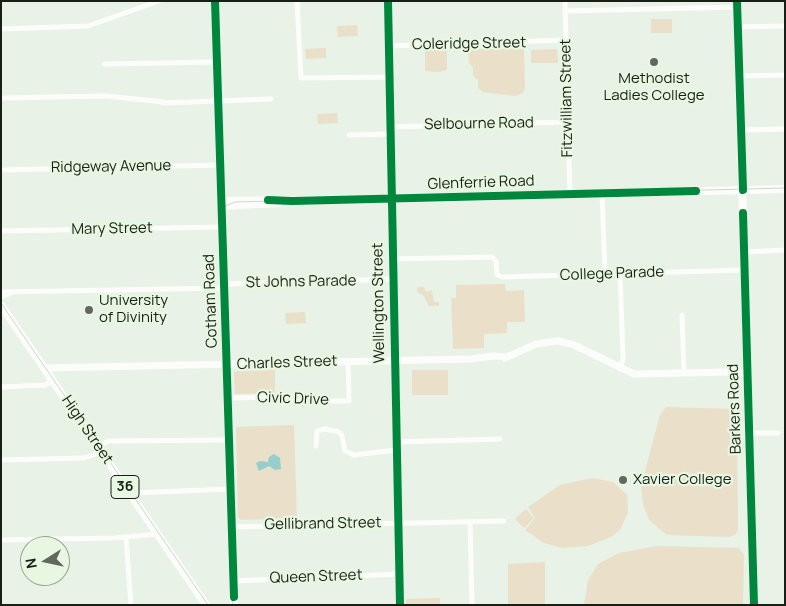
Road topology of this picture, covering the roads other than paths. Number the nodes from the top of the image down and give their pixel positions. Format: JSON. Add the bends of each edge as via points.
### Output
{"nodes":[{"id":1,"x":159,"y":1,"type":"edge"},
{"id":2,"x":215,"y":1,"type":"edge"},
{"id":3,"x":298,"y":1,"type":"edge"},
{"id":4,"x":388,"y":1,"type":"edge"},
{"id":5,"x":565,"y":1,"type":"edge"},
{"id":6,"x":737,"y":4,"type":"edge"},
{"id":7,"x":565,"y":12,"type":"junction"},
{"id":8,"x":785,"y":26,"type":"edge"},
{"id":9,"x":738,"y":27,"type":"junction"},
{"id":10,"x":1,"y":29,"type":"edge"},
{"id":11,"x":566,"y":41,"type":"junction"},
{"id":12,"x":389,"y":46,"type":"junction"},
{"id":13,"x":218,"y":62,"type":"junction"},
{"id":14,"x":104,"y":64,"type":"dead end"},
{"id":15,"x":785,"y":75,"type":"edge"},
{"id":16,"x":740,"y":76,"type":"junction"},
{"id":17,"x":389,"y":77,"type":"junction"},
{"id":18,"x":1,"y":98,"type":"edge"},
{"id":19,"x":271,"y":99,"type":"dead end"},
{"id":20,"x":219,"y":101,"type":"junction"},
{"id":21,"x":568,"y":122,"type":"junction"},
{"id":22,"x":785,"y":129,"type":"edge"},
{"id":23,"x":390,"y":130,"type":"junction"},
{"id":24,"x":741,"y":130,"type":"junction"},
{"id":25,"x":348,"y":135,"type":"dead end"},
{"id":26,"x":221,"y":165,"type":"junction"},
{"id":27,"x":1,"y":170,"type":"edge"},
{"id":28,"x":785,"y":189,"type":"edge"},
{"id":29,"x":743,"y":190,"type":"junction"},
{"id":30,"x":570,"y":194,"type":"junction"},
{"id":31,"x":602,"y":194,"type":"junction"},
{"id":32,"x":391,"y":199,"type":"junction"},
{"id":33,"x":222,"y":204,"type":"junction"},
{"id":34,"x":223,"y":226,"type":"junction"},
{"id":35,"x":1,"y":231,"type":"edge"},
{"id":36,"x":785,"y":250,"type":"edge"},
{"id":37,"x":744,"y":252,"type":"junction"},
{"id":38,"x":392,"y":259,"type":"junction"},
{"id":39,"x":745,"y":270,"type":"junction"},
{"id":40,"x":605,"y":274,"type":"junction"},
{"id":41,"x":620,"y":274,"type":"junction"},
{"id":42,"x":393,"y":281,"type":"junction"},
{"id":43,"x":225,"y":286,"type":"junction"},
{"id":44,"x":1,"y":292,"type":"edge"},
{"id":45,"x":11,"y":293,"type":"junction"},
{"id":46,"x":1,"y":297,"type":"edge"},
{"id":47,"x":3,"y":310,"type":"edge"},
{"id":48,"x":682,"y":316,"type":"dead end"},
{"id":49,"x":394,"y":360,"type":"junction"},
{"id":50,"x":348,"y":362,"type":"junction"},
{"id":51,"x":748,"y":364,"type":"junction"},
{"id":52,"x":227,"y":365,"type":"junction"},
{"id":53,"x":44,"y":368,"type":"junction"},
{"id":54,"x":71,"y":368,"type":"junction"},
{"id":55,"x":620,"y":369,"type":"junction"},
{"id":56,"x":730,"y":372,"type":"junction"},
{"id":57,"x":684,"y":373,"type":"junction"},
{"id":58,"x":748,"y":374,"type":"junction"},
{"id":59,"x":53,"y":382,"type":"junction"},
{"id":60,"x":1,"y":386,"type":"edge"},
{"id":61,"x":228,"y":398,"type":"junction"},
{"id":62,"x":750,"y":433,"type":"junction"},
{"id":63,"x":778,"y":433,"type":"dead end"},
{"id":64,"x":500,"y":439,"type":"dead end"},
{"id":65,"x":229,"y":440,"type":"junction"},
{"id":66,"x":396,"y":442,"type":"junction"},
{"id":67,"x":316,"y":446,"type":"dead end"},
{"id":68,"x":396,"y":450,"type":"junction"},
{"id":69,"x":102,"y":452,"type":"junction"},
{"id":70,"x":1,"y":460,"type":"edge"},
{"id":71,"x":231,"y":488,"type":"junction"},
{"id":72,"x":130,"y":493,"type":"junction"},
{"id":73,"x":504,"y":521,"type":"dead end"},
{"id":74,"x":470,"y":522,"type":"junction"},
{"id":75,"x":398,"y":523,"type":"junction"},
{"id":76,"x":232,"y":527,"type":"junction"},
{"id":77,"x":158,"y":534,"type":"junction"},
{"id":78,"x":123,"y":537,"type":"junction"},
{"id":79,"x":1,"y":540,"type":"edge"},
{"id":80,"x":399,"y":574,"type":"junction"},
{"id":81,"x":234,"y":581,"type":"junction"},
{"id":82,"x":131,"y":605,"type":"edge"},
{"id":83,"x":206,"y":605,"type":"edge"},
{"id":84,"x":234,"y":605,"type":"edge"},
{"id":85,"x":400,"y":605,"type":"edge"},
{"id":86,"x":472,"y":605,"type":"edge"},
{"id":87,"x":754,"y":605,"type":"edge"}],
"edges":[{"from":1,"to":10,"type":"street","via":[[88,26]]},
{"from":2,"to":13,"type":"main road","name":"Cotham Road"},
{"from":3,"to":17,"type":"street","via":[[301,78]]},
{"from":4,"to":12,"type":"street","name":"Wellington Street"},
{"from":5,"to":7,"type":"street","name":"Fitzwilliam Street"},
{"from":6,"to":7,"type":"street"},
{"from":6,"to":9,"type":"main road","name":"Barkers Road"},
{"from":7,"to":11,"type":"street","name":"Fitzwilliam Street"},
{"from":8,"to":9,"type":"street"},
{"from":9,"to":16,"type":"main road","name":"Barkers Road"},
{"from":11,"to":12,"type":"street","name":"Coleridge Street"},
{"from":11,"to":21,"type":"street","name":"Fitzwilliam Street"},
{"from":12,"to":17,"type":"street","name":"Wellington Street"},
{"from":13,"to":14,"type":"street"},
{"from":13,"to":20,"type":"main road","name":"Cotham Road"},
{"from":15,"to":16,"type":"street"},
{"from":16,"to":24,"type":"main road","name":"Barkers Road"},
{"from":17,"to":23,"type":"street","name":"Wellington Street"},
{"from":18,"to":20,"type":"street","via":[[105,96],[140,101]]},
{"from":19,"to":20,"type":"street"},
{"from":20,"to":26,"type":"main road","name":"Cotham Road"},
{"from":21,"to":23,"type":"street","name":"Selbourne Road"},
{"from":21,"to":30,"type":"street","name":"Fitzwilliam Street"},
{"from":22,"to":24,"type":"street"},
{"from":23,"to":25,"type":"street","name":"Selbourne Road"},
{"from":23,"to":32,"type":"street","name":"Wellington Street"},
{"from":24,"to":29,"type":"main road","name":"Barkers Road"},
{"from":26,"to":27,"type":"street","name":"Ridgeway Avenue"},
{"from":26,"to":33,"type":"main road","name":"Cotham Road"},
{"from":28,"to":29,"type":"main road","name":"Glenferrie Road"},
{"from":29,"to":31,"type":"main road","name":"Glenferrie Road"},
{"from":29,"to":37,"type":"main road","name":"Barkers Road"},
{"from":30,"to":31,"type":"main road","name":"Glenferrie Road"},
{"from":30,"to":32,"type":"main road","name":"Glenferrie Road"},
{"from":31,"to":40,"type":"street"},
{"from":32,"to":33,"type":"main road","name":"Glenferrie Road"},
{"from":32,"to":38,"type":"street","name":"Wellington Street"},
{"from":33,"to":34,"type":"main road","name":"Cotham Road"},
{"from":34,"to":35,"type":"street","name":"Mary Street"},
{"from":34,"to":43,"type":"main road","name":"Cotham Road"},
{"from":36,"to":37,"type":"street"},
{"from":37,"to":39,"type":"main road","name":"Barkers Road"},
{"from":38,"to":40,"type":"street","name":"College Parade","via":[[495,258],[496,273],[500,277]]},
{"from":38,"to":42,"type":"street","name":"Wellington Street"},
{"from":39,"to":41,"type":"street","name":"College Parade"},
{"from":39,"to":51,"type":"main road","name":"Barkers Road"},
{"from":40,"to":41,"type":"street","name":"College Parade"},
{"from":41,"to":55,"type":"street","via":[[623,359]]},
{"from":42,"to":43,"type":"street","name":"St Johns Parade"},
{"from":42,"to":49,"type":"street","name":"Wellington Street"},
{"from":43,"to":45,"type":"street","name":"St Johns Parade"},
{"from":43,"to":52,"type":"main road","name":"Cotham Road"},
{"from":44,"to":45,"type":"street"},
{"from":45,"to":46,"type":"street"},
{"from":47,"to":53,"type":"main road","name":"High Street","number":"36"},
{"from":48,"to":57,"type":"street"},
{"from":49,"to":50,"type":"street","name":"Charles Street"},
{"from":49,"to":55,"type":"street","name":"Charles Street","via":[[507,357],[536,344],[558,341],[574,345]]},
{"from":49,"to":66,"type":"street","name":"Wellington Street"},
{"from":50,"to":52,"type":"street","name":"Charles Street"},
{"from":50,"to":61,"type":"street","name":"Civic Drive","via":[[349,401]]},
{"from":51,"to":56,"type":"street","name":"Charles Street"},
{"from":51,"to":58,"type":"main road","name":"Barkers Road"},
{"from":52,"to":54,"type":"street","name":"Charles Street"},
{"from":52,"to":61,"type":"main road","name":"Cotham Road"},
{"from":53,"to":54,"type":"street","name":"Charles Street"},
{"from":53,"to":59,"type":"main road","name":"High Street","number":"36"},
{"from":54,"to":59,"type":"street","via":[[59,373]]},
{"from":55,"to":57,"type":"street","name":"Charles Street","via":[[634,374]]},
{"from":56,"to":57,"type":"street","name":"Charles Street"},
{"from":56,"to":58,"type":"street","name":"Charles Street"},
{"from":58,"to":62,"type":"main road","name":"Barkers Road"},
{"from":59,"to":60,"type":"street"},
{"from":59,"to":69,"type":"main road","name":"High Street","number":"36"},
{"from":61,"to":65,"type":"main road","name":"Cotham Road"},
{"from":62,"to":63,"type":"street"},
{"from":62,"to":87,"type":"main road","name":"Barkers Road"},
{"from":64,"to":66,"type":"street"},
{"from":65,"to":69,"type":"street","via":[[108,442]]},
{"from":65,"to":71,"type":"main road","name":"Cotham Road"},
{"from":66,"to":68,"type":"street","name":"Wellington Street"},
{"from":67,"to":68,"type":"street","via":[[317,431],[325,429],[338,432],[345,451],[354,455]]},
{"from":68,"to":75,"type":"street","name":"Wellington Street"},
{"from":69,"to":70,"type":"street","via":[[96,459]]},
{"from":69,"to":72,"type":"main road","name":"High Street","number":"36"},
{"from":71,"to":72,"type":"street"},
{"from":71,"to":76,"type":"main road","name":"Cotham Road"},
{"from":72,"to":77,"type":"main road","name":"High Street","number":"36"},
{"from":73,"to":74,"type":"street","name":"Gellibrand Street"},
{"from":74,"to":75,"type":"street","name":"Gellibrand Street"},
{"from":74,"to":86,"type":"street"},
{"from":75,"to":76,"type":"street","name":"Gellibrand Street"},
{"from":75,"to":80,"type":"street","name":"Wellington Street"},
{"from":76,"to":81,"type":"main road","name":"Cotham Road"},
{"from":77,"to":78,"type":"street"},
{"from":77,"to":83,"type":"main road","name":"High Street","number":"36"},
{"from":78,"to":79,"type":"street"},
{"from":78,"to":82,"type":"street"},
{"from":80,"to":81,"type":"street","name":"Queen Street"},
{"from":80,"to":85,"type":"street","name":"Wellington Street"},
{"from":81,"to":84,"type":"main road","name":"Cotham Road"}]}
